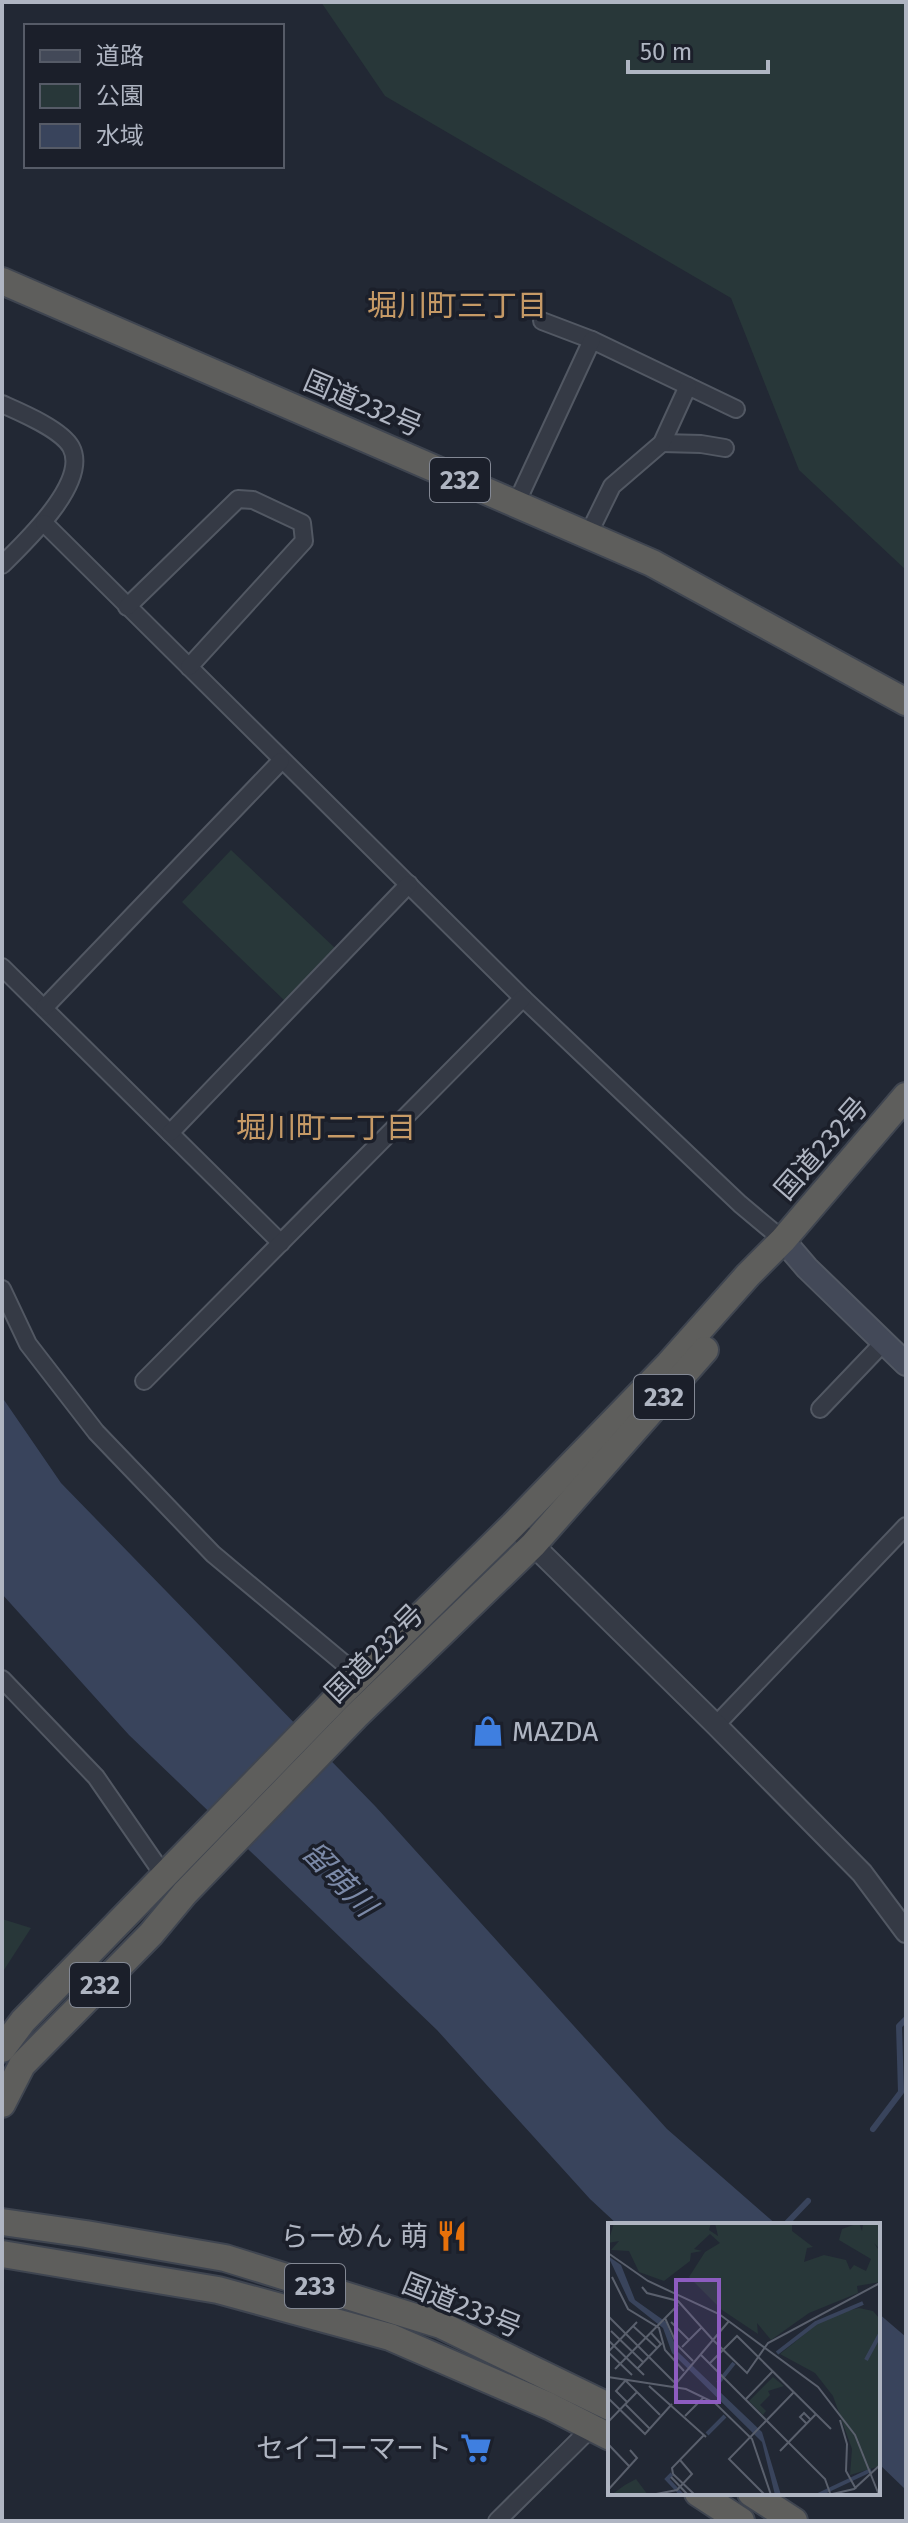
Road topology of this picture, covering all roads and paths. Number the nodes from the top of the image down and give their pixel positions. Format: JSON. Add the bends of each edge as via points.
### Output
{"nodes":[{"id":1,"x":2,"y":281,"type":"edge"},
{"id":2,"x":542,"y":321,"type":"dead end"},
{"id":3,"x":592,"y":340,"type":"junction"},
{"id":4,"x":688,"y":386,"type":"junction"},
{"id":5,"x":2,"y":404,"type":"edge"},
{"id":6,"x":736,"y":409,"type":"dead end"},
{"id":7,"x":662,"y":443,"type":"junction"},
{"id":8,"x":725,"y":448,"type":"dead end"},
{"id":9,"x":516,"y":504,"type":"junction"},
{"id":10,"x":44,"y":523,"type":"junction"},
{"id":11,"x":588,"y":535,"type":"junction"},
{"id":12,"x":2,"y":565,"type":"edge"},
{"id":13,"x":127,"y":607,"type":"junction"},
{"id":14,"x":189,"y":667,"type":"junction"},
{"id":15,"x":906,"y":702,"type":"edge"},
{"id":16,"x":281,"y":761,"type":"junction"},
{"id":17,"x":409,"y":884,"type":"junction"},
{"id":18,"x":2,"y":967,"type":"edge"},
{"id":19,"x":523,"y":998,"type":"junction"},
{"id":20,"x":44,"y":1008,"type":"junction"},
{"id":21,"x":906,"y":1096,"type":"edge"},
{"id":22,"x":170,"y":1133,"type":"junction"},
{"id":23,"x":783,"y":1240,"type":"junction"},
{"id":24,"x":281,"y":1243,"type":"junction"},
{"id":25,"x":2,"y":1289,"type":"edge"},
{"id":26,"x":884,"y":1342,"type":"junction"},
{"id":27,"x":906,"y":1364,"type":"edge"},
{"id":28,"x":144,"y":1381,"type":"dead end"},
{"id":29,"x":820,"y":1409,"type":"dead end"},
{"id":30,"x":513,"y":1525,"type":"junction"},
{"id":31,"x":906,"y":1526,"type":"edge"},
{"id":32,"x":533,"y":1545,"type":"junction"},
{"id":33,"x":452,"y":1603,"type":"junction"},
{"id":34,"x":359,"y":1676,"type":"junction"},
{"id":35,"x":2,"y":1679,"type":"edge"},
{"id":36,"x":347,"y":1707,"type":"junction"},
{"id":37,"x":716,"y":1725,"type":"junction"},
{"id":38,"x":165,"y":1877,"type":"junction"},
{"id":39,"x":906,"y":1932,"type":"edge"},
{"id":40,"x":2,"y":2049,"type":"edge"},
{"id":41,"x":2,"y":2104,"type":"edge"},
{"id":42,"x":2,"y":2222,"type":"edge"},
{"id":43,"x":2,"y":2254,"type":"edge"},
{"id":44,"x":605,"y":2420,"type":"edge"},
{"id":45,"x":701,"y":2495,"type":"edge"},
{"id":46,"x":754,"y":2495,"type":"edge"},
{"id":47,"x":497,"y":2521,"type":"edge"},
{"id":48,"x":741,"y":2521,"type":"edge"},
{"id":49,"x":794,"y":2521,"type":"edge"}],
"edges":[{"from":1,"to":9,"type":"highway","name":"国道232号","number":"232"},
{"from":2,"to":3,"type":"street"},
{"from":3,"to":4,"type":"street"},
{"from":3,"to":9,"type":"street"},
{"from":4,"to":6,"type":"street"},
{"from":4,"to":7,"type":"street"},
{"from":5,"to":10,"type":"street","via":[[43,424],[70,445],[74,458],[66,490]]},
{"from":7,"to":8,"type":"street"},
{"from":7,"to":11,"type":"street","via":[[612,486]]},
{"from":9,"to":11,"type":"highway","name":"国道232号","number":"232"},
{"from":10,"to":12,"type":"street"},
{"from":10,"to":13,"type":"street"},
{"from":11,"to":15,"type":"highway","name":"国道232号","number":"232","via":[[652,563]]},
{"from":13,"to":14,"type":"street"},
{"from":13,"to":14,"type":"street","via":[[238,499],[253,500],[302,523],[304,541]]},
{"from":14,"to":16,"type":"street"},
{"from":16,"to":17,"type":"street"},
{"from":16,"to":20,"type":"street"},
{"from":17,"to":19,"type":"street"},
{"from":17,"to":22,"type":"street"},
{"from":18,"to":20,"type":"street"},
{"from":19,"to":23,"type":"street"},
{"from":19,"to":24,"type":"street"},
{"from":20,"to":22,"type":"street"},
{"from":21,"to":23,"type":"highway","name":"国道232号","number":"232"},
{"from":22,"to":24,"type":"street"},
{"from":23,"to":26,"type":"main road"},
{"from":23,"to":30,"type":"highway","name":"国道232号","number":"232"},
{"from":23,"to":32,"type":"highway","name":"国道232号","number":"232","via":[[762,1283]]},
{"from":24,"to":28,"type":"street"},
{"from":25,"to":34,"type":"street","via":[[28,1344],[96,1432],[213,1554]]},
{"from":26,"to":27,"type":"main road"},
{"from":26,"to":29,"type":"street"},
{"from":30,"to":32,"type":"street"},
{"from":30,"to":33,"type":"highway","name":"国道232号","number":"232"},
{"from":31,"to":37,"type":"street"},
{"from":32,"to":33,"type":"highway","name":"国道232号","number":"232"},
{"from":32,"to":37,"type":"street"},
{"from":33,"to":34,"type":"highway","name":"国道232号","number":"232"},
{"from":33,"to":36,"type":"highway","name":"国道232号","number":"232"},
{"from":34,"to":36,"type":"highway","name":"国道232号","number":"232"},
{"from":35,"to":38,"type":"street","via":[[96,1777]]},
{"from":36,"to":38,"type":"highway","name":"国道232号","number":"232"},
{"from":36,"to":41,"type":"highway","name":"国道232号","number":"232","via":[[208,1873],[22,2065]]},
{"from":37,"to":39,"type":"street","via":[[862,1873]]},
{"from":38,"to":40,"type":"highway","name":"国道232号","number":"232","via":[[23,2021]]},
{"from":42,"to":44,"type":"highway","name":"国道233号","number":"233","via":[[225,2258],[441,2325]]},
{"from":43,"to":44,"type":"highway","name":"国道233号","number":"233","via":[[218,2290],[390,2337],[549,2406]]},
{"from":44,"to":47,"type":"street"},
{"from":45,"to":48,"type":"highway"},
{"from":46,"to":49,"type":"highway"}]}
